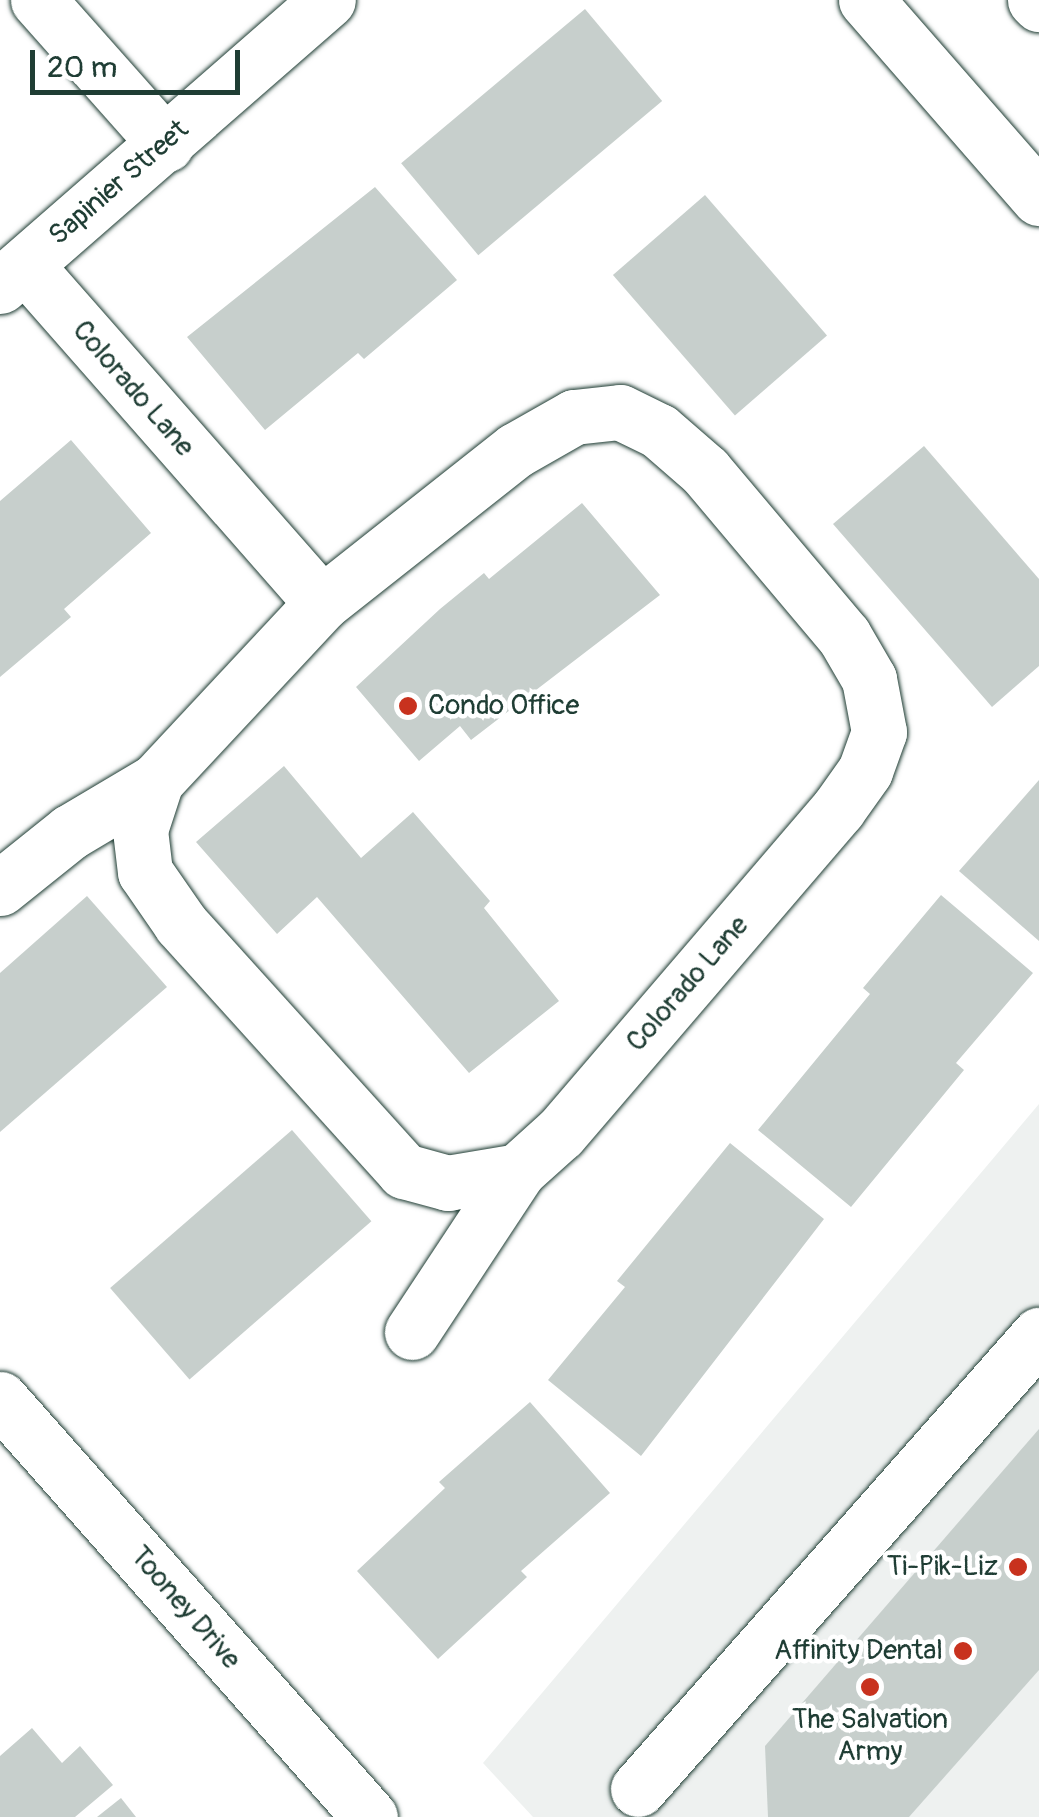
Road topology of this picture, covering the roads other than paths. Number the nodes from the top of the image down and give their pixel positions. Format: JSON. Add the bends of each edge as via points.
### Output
{"nodes":[{"id":1,"x":38,"y":0,"type":"edge"},
{"id":2,"x":328,"y":0,"type":"edge"},
{"id":3,"x":866,"y":0,"type":"edge"},
{"id":4,"x":166,"y":144,"type":"junction"},
{"id":5,"x":1039,"y":198,"type":"edge"},
{"id":6,"x":12,"y":276,"type":"edge"},
{"id":7,"x":322,"y":603,"type":"junction"},
{"id":8,"x":156,"y":781,"type":"junction"},
{"id":9,"x":0,"y":888,"type":"edge"},
{"id":10,"x":518,"y":1171,"type":"junction"},
{"id":11,"x":412,"y":1332,"type":"dead end"},
{"id":12,"x":1039,"y":1335,"type":"edge"},
{"id":13,"x":0,"y":1399,"type":"edge"},
{"id":14,"x":638,"y":1789,"type":"dead end"},
{"id":15,"x":370,"y":1817,"type":"edge"}],
"edges":[{"from":1,"to":4,"type":"street"},
{"from":2,"to":4,"type":"street","name":"Sapinier Street"},
{"from":3,"to":5,"type":"street"},
{"from":4,"to":6,"type":"street","name":"Sapinier Street"},
{"from":6,"to":7,"type":"street","name":"Colorado Lane"},
{"from":7,"to":8,"type":"street","name":"Colorado Lane"},
{"from":7,"to":10,"type":"street","name":"Colorado Lane","via":[[516,450],[574,417],[620,412],[660,432],[705,470],[844,636],[869,679],[879,732],[865,770],[838,809],[560,1133]]},
{"from":8,"to":9,"type":"street","via":[[70,832]]},
{"from":8,"to":10,"type":"street","name":"Colorado Lane","via":[[140,830],[145,872],[181,924],[404,1171],[448,1182]]},
{"from":10,"to":11,"type":"street"},
{"from":12,"to":14,"type":"street"},
{"from":13,"to":15,"type":"street","name":"Tooney Drive"}]}
